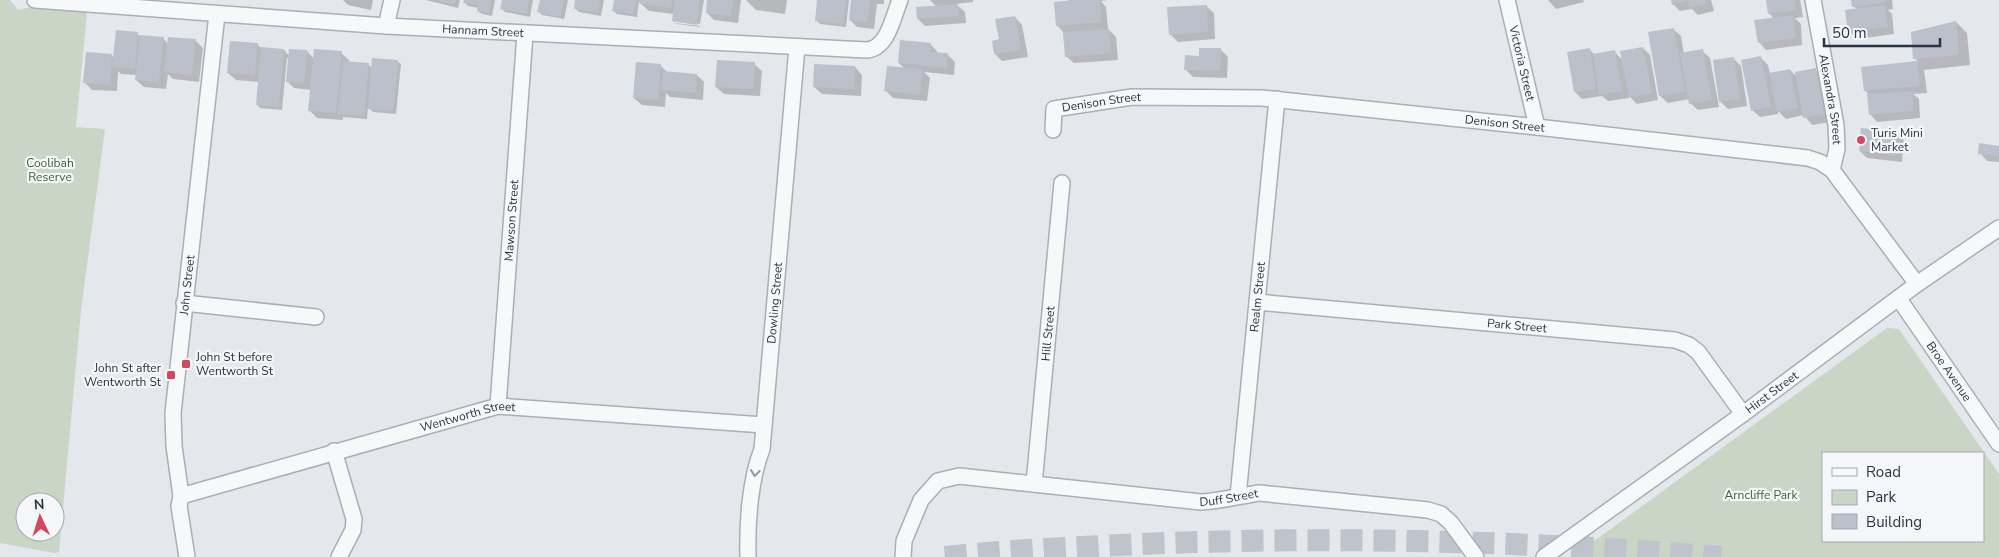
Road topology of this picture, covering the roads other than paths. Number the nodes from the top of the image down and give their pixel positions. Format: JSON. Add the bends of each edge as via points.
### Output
{"nodes":[{"id":1,"x":35,"y":0,"type":"edge"},
{"id":2,"x":392,"y":0,"type":"edge"},
{"id":3,"x":900,"y":0,"type":"edge"},
{"id":4,"x":1507,"y":0,"type":"edge"},
{"id":5,"x":1813,"y":0,"type":"edge"},
{"id":6,"x":217,"y":14,"type":"junction"},
{"id":7,"x":386,"y":26,"type":"junction"},
{"id":8,"x":525,"y":34,"type":"junction"},
{"id":9,"x":797,"y":46,"type":"junction"},
{"id":10,"x":1277,"y":99,"type":"junction"},
{"id":11,"x":1537,"y":126,"type":"junction"},
{"id":12,"x":1053,"y":130,"type":"dead end"},
{"id":13,"x":1832,"y":170,"type":"junction"},
{"id":14,"x":1062,"y":183,"type":"dead end"},
{"id":15,"x":1999,"y":228,"type":"edge"},
{"id":16,"x":1917,"y":284,"type":"junction"},
{"id":17,"x":1899,"y":299,"type":"junction"},
{"id":18,"x":1257,"y":302,"type":"junction"},
{"id":19,"x":184,"y":303,"type":"junction"},
{"id":20,"x":316,"y":317,"type":"dead end"},
{"id":21,"x":498,"y":406,"type":"junction"},
{"id":22,"x":1743,"y":414,"type":"junction"},
{"id":23,"x":764,"y":425,"type":"junction"},
{"id":24,"x":1999,"y":444,"type":"edge"},
{"id":25,"x":334,"y":452,"type":"junction"},
{"id":26,"x":1034,"y":484,"type":"junction"},
{"id":27,"x":181,"y":496,"type":"junction"},
{"id":28,"x":1238,"y":496,"type":"junction"},
{"id":29,"x":745,"y":556,"type":"edge"},
{"id":30,"x":187,"y":557,"type":"edge"},
{"id":31,"x":340,"y":557,"type":"edge"},
{"id":32,"x":903,"y":557,"type":"edge"},
{"id":33,"x":1476,"y":557,"type":"edge"},
{"id":34,"x":1544,"y":557,"type":"edge"}],
"edges":[{"from":1,"to":6,"type":"street","name":"Hannam Street"},
{"from":2,"to":7,"type":"street"},
{"from":3,"to":9,"type":"street","name":"Hannam Street","via":[[884,40],[875,48]]},
{"from":4,"to":11,"type":"street","name":"Victoria Street"},
{"from":5,"to":13,"type":"street","name":"Alexandra Street","via":[[1836,125],[1837,149]]},
{"from":6,"to":7,"type":"street","name":"Hannam Street"},
{"from":6,"to":19,"type":"street","name":"John Street"},
{"from":7,"to":8,"type":"street","name":"Hannam Street"},
{"from":8,"to":9,"type":"street","name":"Hannam Street"},
{"from":8,"to":21,"type":"street","name":"Mawson Street"},
{"from":9,"to":23,"type":"street","name":"Dowling Street"},
{"from":10,"to":11,"type":"street","name":"Denison Street"},
{"from":10,"to":12,"type":"street","name":"Denison Street","via":[[1132,98],[1086,103],[1054,109]]},
{"from":10,"to":18,"type":"street","name":"Realm Street"},
{"from":11,"to":13,"type":"street","name":"Denison Street","via":[[1808,158]]},
{"from":13,"to":16,"type":"street","name":"Denison Street"},
{"from":14,"to":26,"type":"street","name":"Hill Street"},
{"from":15,"to":16,"type":"street","name":"Hirst Street"},
{"from":16,"to":17,"type":"street","name":"Hirst Street"},
{"from":17,"to":22,"type":"street","name":"Hirst Street"},
{"from":17,"to":24,"type":"street","name":"Broe Avenue"},
{"from":18,"to":22,"type":"street","name":"Park Street","via":[[1675,340],[1698,352]]},
{"from":18,"to":28,"type":"street","name":"Realm Street"},
{"from":19,"to":20,"type":"street"},
{"from":19,"to":27,"type":"street","name":"John Street","via":[[173,413]]},
{"from":21,"to":23,"type":"street","name":"Wentworth Street"},
{"from":21,"to":25,"type":"street","name":"Wentworth Street"},
{"from":22,"to":34,"type":"street","name":"Hirst Street"},
{"from":23,"to":29,"type":"street","name":"Dowling Street","one_way":true},
{"from":25,"to":27,"type":"street","name":"Wentworth Street"},
{"from":25,"to":31,"type":"street","via":[[354,519],[353,530]]},
{"from":26,"to":28,"type":"street","name":"Duff Street","via":[[1201,502]]},
{"from":26,"to":32,"type":"street","name":"Duff Street","via":[[959,476],[938,482],[921,500],[904,541]]},
{"from":27,"to":30,"type":"street","name":"John Street"},
{"from":28,"to":33,"type":"street","name":"Duff Street","via":[[1259,493],[1428,510],[1451,523]]}]}
